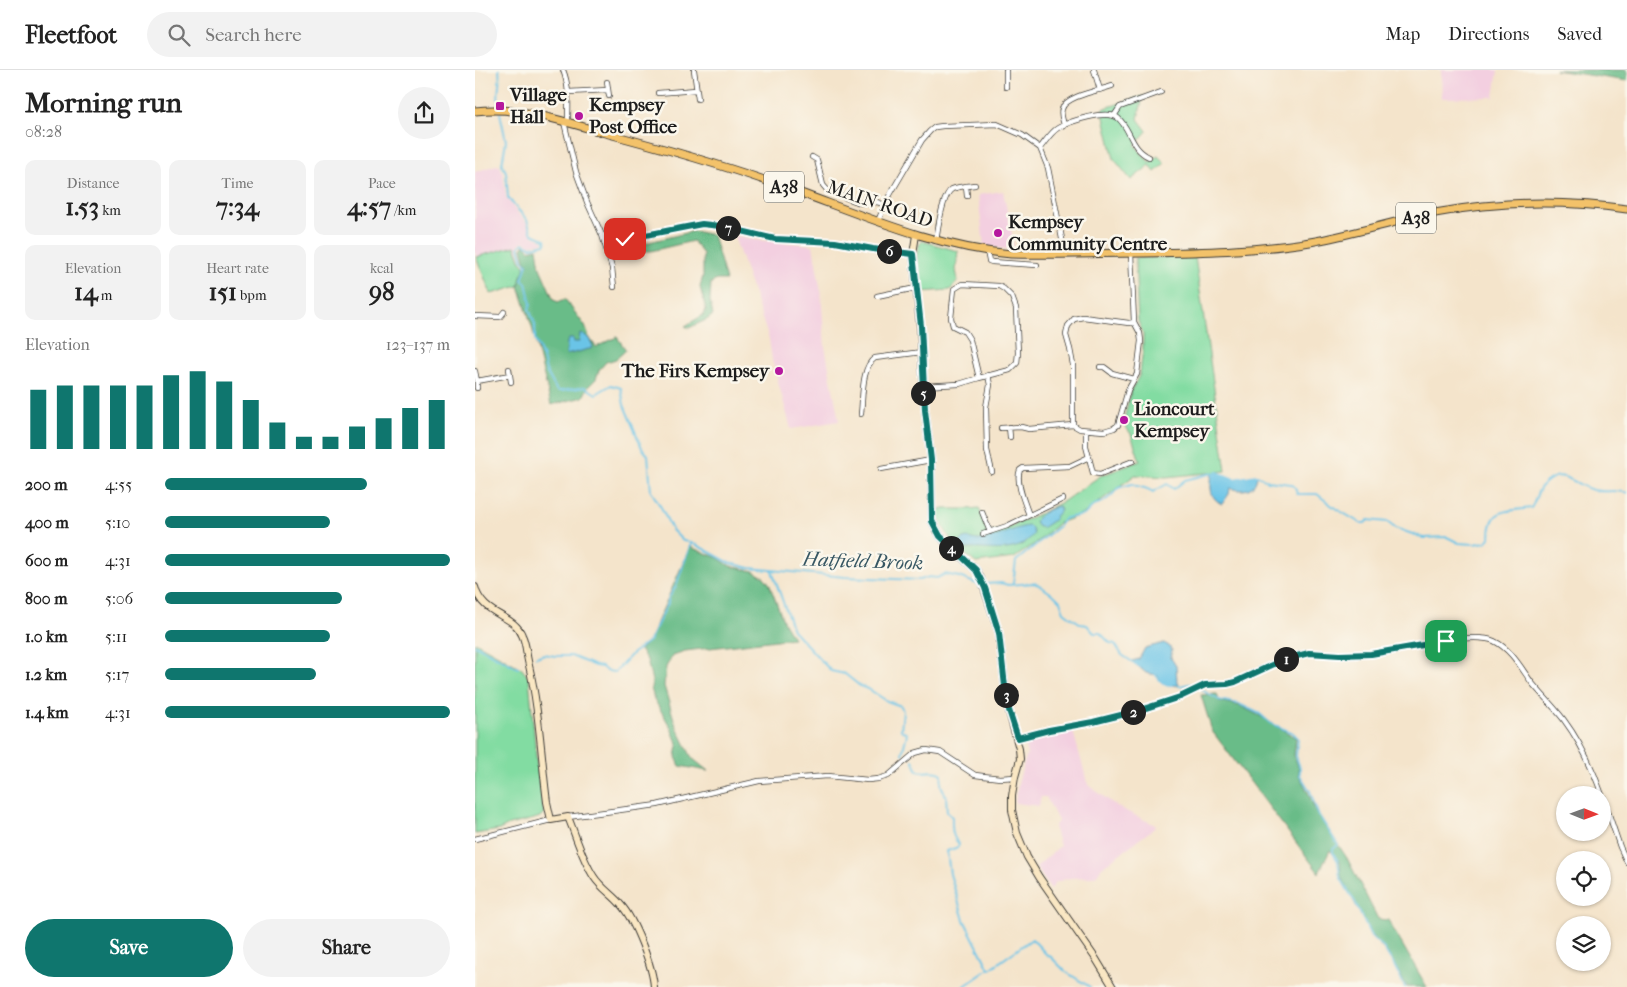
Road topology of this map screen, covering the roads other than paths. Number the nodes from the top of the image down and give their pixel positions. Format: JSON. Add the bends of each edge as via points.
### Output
{"nodes":[{"id":1,"x":563,"y":70,"type":"edge"},
{"id":2,"x":694,"y":70,"type":"edge"},
{"id":3,"x":1006,"y":70,"type":"edge"},
{"id":4,"x":1094,"y":70,"type":"edge"},
{"id":5,"x":607,"y":82,"type":"dead end"},
{"id":6,"x":1113,"y":86,"type":"dead end"},
{"id":7,"x":1006,"y":88,"type":"dead end"},
{"id":8,"x":608,"y":90,"type":"junction"},
{"id":9,"x":696,"y":90,"type":"junction"},
{"id":10,"x":1100,"y":90,"type":"junction"},
{"id":11,"x":568,"y":92,"type":"junction"},
{"id":12,"x":1161,"y":92,"type":"dead end"},
{"id":13,"x":658,"y":94,"type":"dead end"},
{"id":14,"x":609,"y":96,"type":"dead end"},
{"id":15,"x":698,"y":99,"type":"dead end"},
{"id":16,"x":475,"y":111,"type":"edge"},
{"id":17,"x":1114,"y":116,"type":"junction"},
{"id":18,"x":566,"y":122,"type":"junction"},
{"id":19,"x":1064,"y":125,"type":"junction"},
{"id":20,"x":1040,"y":148,"type":"junction"},
{"id":21,"x":812,"y":157,"type":"dead end"},
{"id":22,"x":1149,"y":157,"type":"dead end"},
{"id":23,"x":975,"y":185,"type":"dead end"},
{"id":24,"x":966,"y":186,"type":"junction"},
{"id":25,"x":967,"y":196,"type":"dead end"},
{"id":26,"x":885,"y":205,"type":"junction"},
{"id":27,"x":1627,"y":209,"type":"edge"},
{"id":28,"x":878,"y":221,"type":"junction"},
{"id":29,"x":602,"y":235,"type":"junction"},
{"id":30,"x":917,"y":235,"type":"junction"},
{"id":31,"x":936,"y":241,"type":"junction"},
{"id":32,"x":987,"y":251,"type":"junction"},
{"id":33,"x":1131,"y":253,"type":"junction"},
{"id":34,"x":913,"y":254,"type":"junction"},
{"id":35,"x":1065,"y":254,"type":"junction"},
{"id":36,"x":1037,"y":265,"type":"dead end"},
{"id":37,"x":613,"y":287,"type":"dead end"},
{"id":38,"x":916,"y":288,"type":"junction"},
{"id":39,"x":877,"y":296,"type":"dead end"},
{"id":40,"x":504,"y":312,"type":"dead end"},
{"id":41,"x":475,"y":316,"type":"edge"},
{"id":42,"x":1134,"y":322,"type":"junction"},
{"id":43,"x":922,"y":352,"type":"junction"},
{"id":44,"x":1100,"y":367,"type":"dead end"},
{"id":45,"x":509,"y":369,"type":"dead end"},
{"id":46,"x":475,"y":371,"type":"edge"},
{"id":47,"x":988,"y":375,"type":"junction"},
{"id":48,"x":510,"y":376,"type":"junction"},
{"id":49,"x":979,"y":378,"type":"junction"},
{"id":50,"x":1134,"y":379,"type":"junction"},
{"id":51,"x":477,"y":381,"type":"junction"},
{"id":52,"x":511,"y":382,"type":"dead end"},
{"id":53,"x":923,"y":386,"type":"junction"},
{"id":54,"x":477,"y":388,"type":"dead end"},
{"id":55,"x":861,"y":414,"type":"dead end"},
{"id":56,"x":1073,"y":425,"type":"junction"},
{"id":57,"x":1009,"y":427,"type":"junction"},
{"id":58,"x":1001,"y":428,"type":"dead end"},
{"id":59,"x":1086,"y":430,"type":"junction"},
{"id":60,"x":1010,"y":438,"type":"dead end"},
{"id":61,"x":1089,"y":457,"type":"junction"},
{"id":62,"x":931,"y":460,"type":"junction"},
{"id":63,"x":1133,"y":461,"type":"dead end"},
{"id":64,"x":881,"y":469,"type":"dead end"},
{"id":65,"x":992,"y":472,"type":"dead end"},
{"id":66,"x":1063,"y":499,"type":"dead end"},
{"id":67,"x":982,"y":512,"type":"dead end"},
{"id":68,"x":1029,"y":515,"type":"junction"},
{"id":69,"x":990,"y":532,"type":"junction"},
{"id":70,"x":983,"y":534,"type":"dead end"},
{"id":71,"x":475,"y":587,"type":"edge"},
{"id":72,"x":1018,"y":738,"type":"junction"},
{"id":73,"x":1015,"y":777,"type":"junction"},
{"id":74,"x":1598,"y":786,"type":"edge"},
{"id":75,"x":567,"y":816,"type":"junction"},
{"id":76,"x":551,"y":820,"type":"junction"},
{"id":77,"x":1611,"y":822,"type":"edge"},
{"id":78,"x":475,"y":839,"type":"edge"},
{"id":79,"x":1627,"y":862,"type":"edge"},
{"id":80,"x":654,"y":987,"type":"edge"},
{"id":81,"x":1113,"y":987,"type":"edge"}],
"edges":[{"from":1,"to":11,"type":"street"},
{"from":2,"to":9,"type":"street"},
{"from":3,"to":7,"type":"street"},
{"from":4,"to":10,"type":"street"},
{"from":5,"to":8,"type":"street"},
{"from":6,"to":10,"type":"street"},
{"from":8,"to":11,"type":"street"},
{"from":8,"to":14,"type":"street"},
{"from":9,"to":13,"type":"street"},
{"from":9,"to":15,"type":"street"},
{"from":10,"to":19,"type":"street","via":[[1065,104],[1061,111]]},
{"from":11,"to":18,"type":"street"},
{"from":12,"to":17,"type":"street","via":[[1120,107]]},
{"from":16,"to":18,"type":"main road","name":"MAIN ROAD","number":"A38","via":[[500,109]]},
{"from":17,"to":19,"type":"street","via":[[1100,114]]},
{"from":17,"to":22,"type":"street","via":[[1144,155]]},
{"from":18,"to":28,"type":"main road","name":"MAIN ROAD","number":"A38","via":[[736,170]]},
{"from":18,"to":29,"type":"street","via":[[576,172]]},
{"from":19,"to":20,"type":"street","via":[[1057,128]]},
{"from":20,"to":26,"type":"street","via":[[1023,135],[997,124],[935,127],[922,140]]},
{"from":20,"to":35,"type":"street","via":[[1049,175]]},
{"from":21,"to":26,"type":"street","via":[[817,160],[823,185],[828,191],[860,203]]},
{"from":23,"to":24,"type":"street"},
{"from":24,"to":25,"type":"street"},
{"from":24,"to":31,"type":"street","via":[[954,188],[947,194]]},
{"from":26,"to":28,"type":"street"},
{"from":27,"to":33,"type":"main road","number":"A38","via":[[1587,204],[1510,203],[1434,213],[1311,242],[1239,250]]},
{"from":28,"to":30,"type":"main road","name":"MAIN ROAD","number":"A38"},
{"from":29,"to":34,"type":"street","via":[[625,239],[702,224],[775,239],[835,242]]},
{"from":29,"to":37,"type":"street","via":[[612,268]]},
{"from":30,"to":31,"type":"main road","name":"MAIN ROAD","number":"A38"},
{"from":30,"to":34,"type":"street"},
{"from":31,"to":32,"type":"main road","name":"MAIN ROAD","number":"A38"},
{"from":32,"to":35,"type":"main road","name":"MAIN ROAD","number":"A38"},
{"from":32,"to":36,"type":"street","name":"MAIN ROAD","via":[[992,262]]},
{"from":33,"to":35,"type":"main road","number":"A38"},
{"from":33,"to":42,"type":"street"},
{"from":34,"to":38,"type":"street"},
{"from":38,"to":39,"type":"street"},
{"from":38,"to":43,"type":"street"},
{"from":40,"to":41,"type":"street","via":[[500,317]]},
{"from":42,"to":50,"type":"street","via":[[1141,341]]},
{"from":42,"to":56,"type":"street","via":[[1083,317],[1074,319],[1068,326],[1066,335],[1073,365]]},
{"from":43,"to":53,"type":"street"},
{"from":43,"to":55,"type":"street","via":[[875,358],[870,362],[866,370]]},
{"from":44,"to":50,"type":"street"},
{"from":45,"to":48,"type":"street"},
{"from":46,"to":51,"type":"street"},
{"from":47,"to":49,"type":"street"},
{"from":47,"to":49,"type":"street","via":[[1010,370],[1017,363],[1017,308],[1012,297],[999,286],[962,284],[954,289],[951,318],[953,326],[965,332],[970,340]]},
{"from":47,"to":65,"type":"street","via":[[987,450]]},
{"from":48,"to":51,"type":"street"},
{"from":48,"to":52,"type":"street"},
{"from":49,"to":53,"type":"street","via":[[959,384]]},
{"from":50,"to":59,"type":"street","via":[[1117,425],[1109,430]]},
{"from":51,"to":54,"type":"street"},
{"from":53,"to":62,"type":"street"},
{"from":56,"to":57,"type":"street","via":[[1029,429]]},
{"from":56,"to":59,"type":"street"},
{"from":57,"to":58,"type":"street"},
{"from":57,"to":60,"type":"street"},
{"from":59,"to":61,"type":"street"},
{"from":61,"to":63,"type":"street","via":[[1092,470],[1098,474]]},
{"from":61,"to":68,"type":"street","via":[[1070,466],[1020,470],[1018,478]]},
{"from":62,"to":64,"type":"street"},
{"from":62,"to":72,"type":"street","via":[[933,524],[949,546],[976,570],[985,588],[999,633],[1007,704]]},
{"from":66,"to":68,"type":"street"},
{"from":67,"to":69,"type":"street"},
{"from":68,"to":69,"type":"street"},
{"from":69,"to":70,"type":"street"},
{"from":71,"to":76,"type":"street","via":[[486,606],[522,632],[533,681]]},
{"from":72,"to":73,"type":"street","via":[[1020,759]]},
{"from":72,"to":74,"type":"street","via":[[1137,711],[1205,685],[1235,682],[1299,655],[1371,654],[1446,641],[1486,639],[1510,654],[1565,721]]},
{"from":73,"to":75,"type":"street","via":[[981,777],[940,752],[926,750],[915,753],[888,776],[878,779],[828,776],[759,780],[657,805]]},
{"from":73,"to":81,"type":"street","via":[[1012,810],[1022,847]]},
{"from":75,"to":76,"type":"street"},
{"from":75,"to":80,"type":"street","via":[[595,879],[629,915],[652,973]]},
{"from":76,"to":78,"type":"street"},
{"from":77,"to":79,"type":"street"}]}
